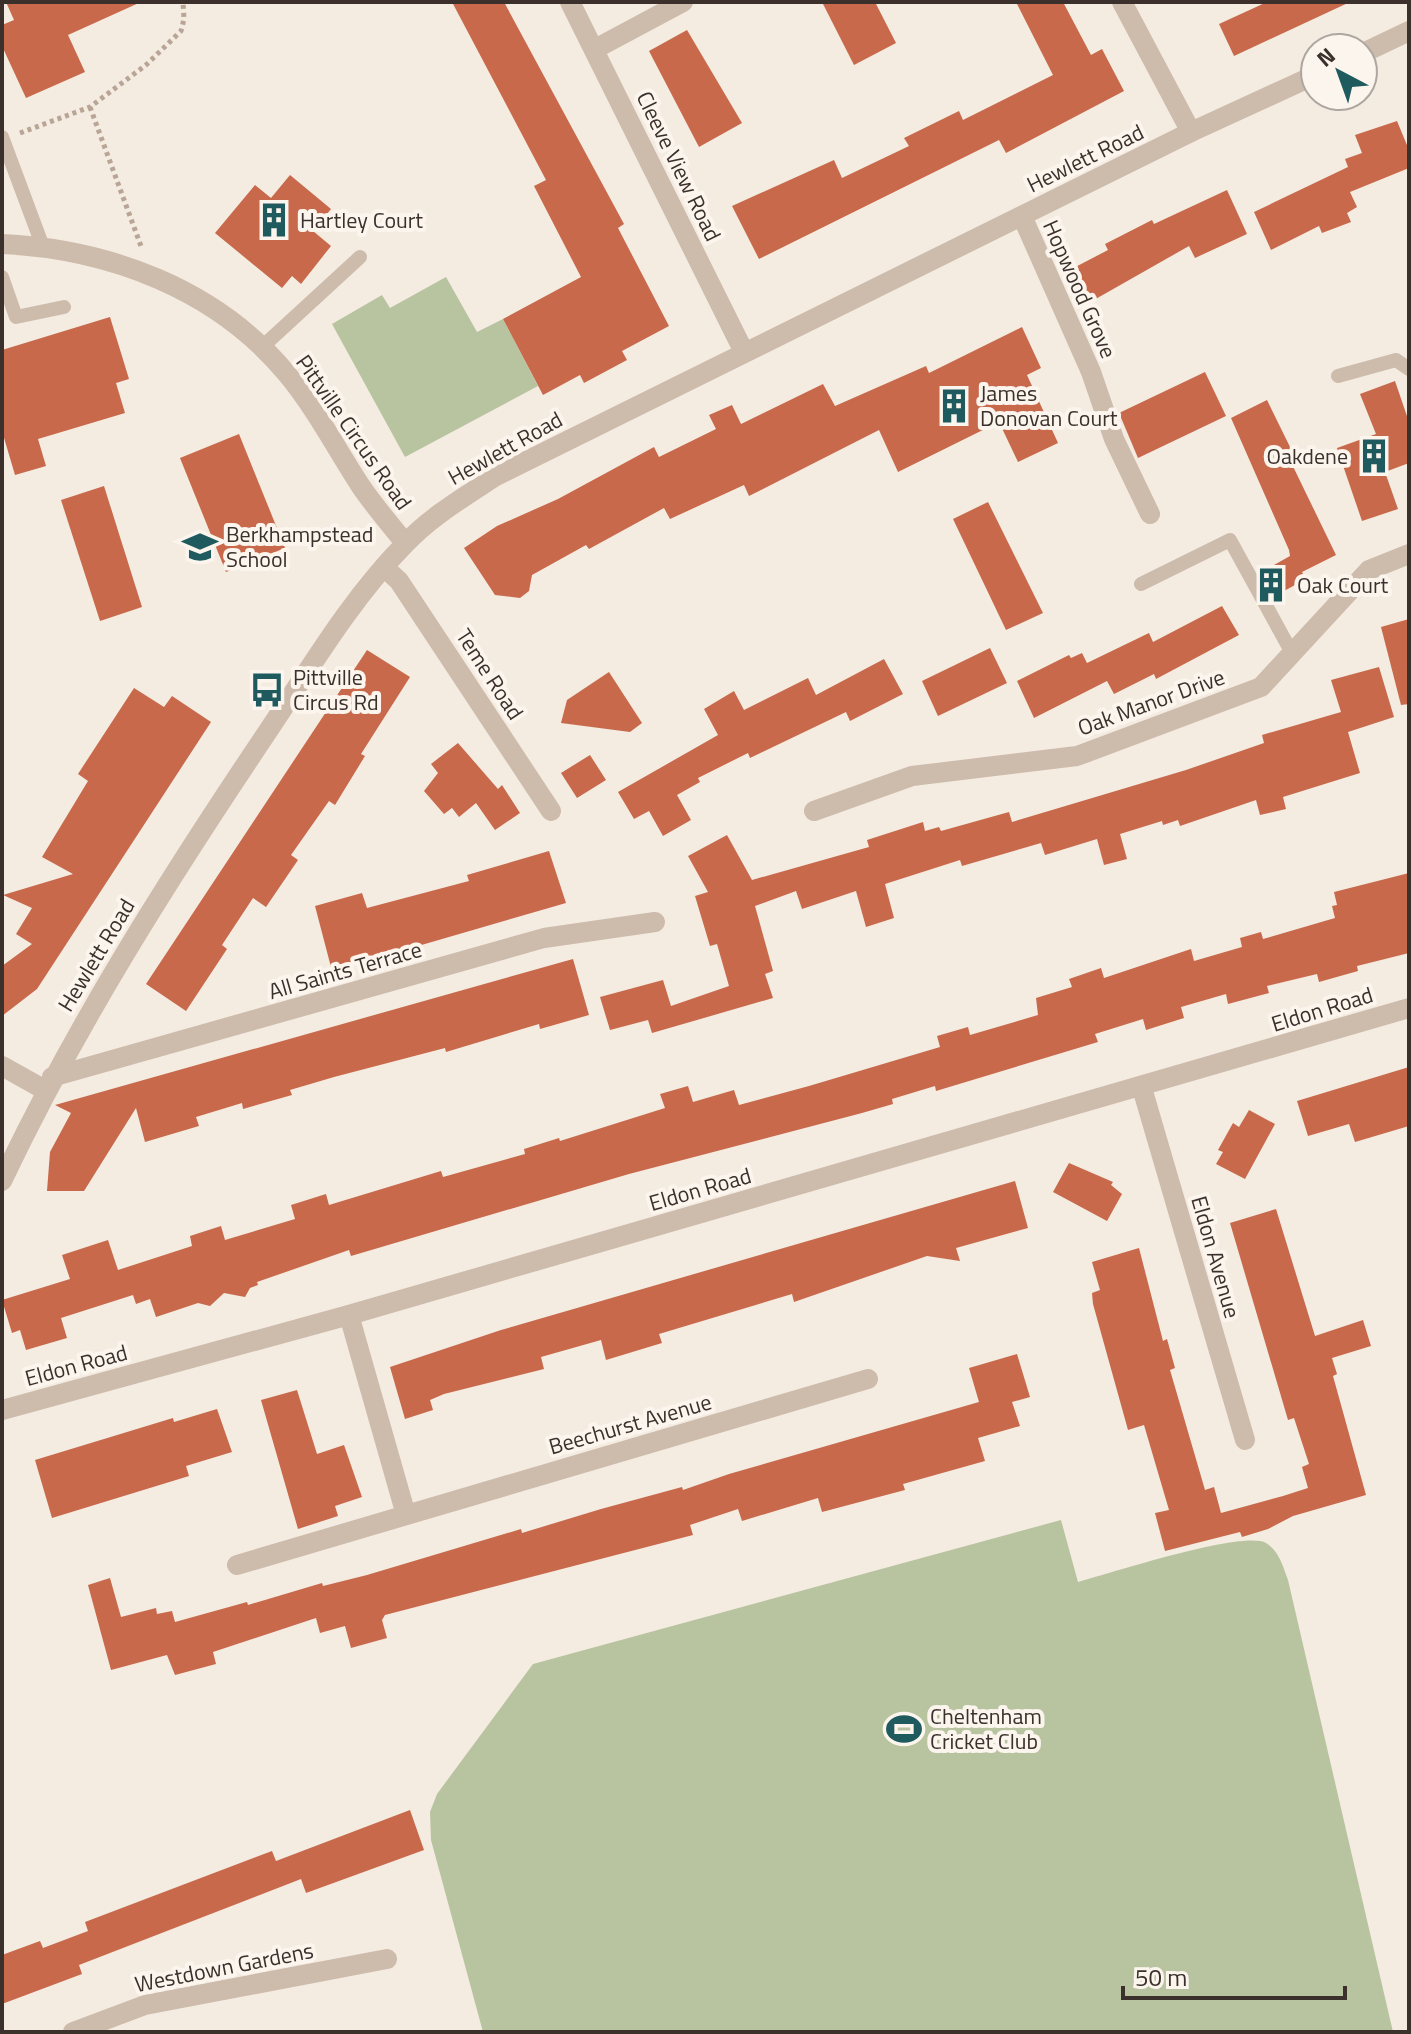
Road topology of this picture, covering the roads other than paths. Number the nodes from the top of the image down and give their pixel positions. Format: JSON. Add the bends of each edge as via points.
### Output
{"nodes":[{"id":1,"x":570,"y":2,"type":"edge"},
{"id":2,"x":683,"y":2,"type":"edge"},
{"id":3,"x":1122,"y":2,"type":"edge"},
{"id":4,"x":1409,"y":31,"type":"edge"},
{"id":5,"x":1379,"y":45,"type":"edge"},
{"id":6,"x":595,"y":49,"type":"junction"},
{"id":7,"x":1299,"y":82,"type":"edge"},
{"id":8,"x":1191,"y":132,"type":"junction"},
{"id":9,"x":2,"y":138,"type":"edge"},
{"id":10,"x":1022,"y":216,"type":"junction"},
{"id":11,"x":2,"y":244,"type":"edge"},
{"id":12,"x":43,"y":247,"type":"junction"},
{"id":13,"x":360,"y":257,"type":"dead end"},
{"id":14,"x":2,"y":277,"type":"edge"},
{"id":15,"x":64,"y":307,"type":"dead end"},
{"id":16,"x":261,"y":348,"type":"junction"},
{"id":17,"x":744,"y":352,"type":"junction"},
{"id":18,"x":1409,"y":369,"type":"edge"},
{"id":19,"x":1338,"y":376,"type":"dead end"},
{"id":20,"x":1150,"y":514,"type":"dead end"},
{"id":21,"x":405,"y":543,"type":"junction"},
{"id":22,"x":1409,"y":554,"type":"edge"},
{"id":23,"x":384,"y":567,"type":"junction"},
{"id":24,"x":1141,"y":584,"type":"dead end"},
{"id":25,"x":1292,"y":653,"type":"junction"},
{"id":26,"x":551,"y":811,"type":"dead end"},
{"id":27,"x":814,"y":811,"type":"dead end"},
{"id":28,"x":655,"y":922,"type":"dead end"},
{"id":29,"x":1409,"y":1008,"type":"edge"},
{"id":30,"x":2,"y":1066,"type":"edge"},
{"id":31,"x":49,"y":1084,"type":"junction"},
{"id":32,"x":1142,"y":1088,"type":"junction"},
{"id":33,"x":2,"y":1181,"type":"edge"},
{"id":34,"x":349,"y":1315,"type":"junction"},
{"id":35,"x":868,"y":1379,"type":"dead end"},
{"id":36,"x":2,"y":1410,"type":"edge"},
{"id":37,"x":1245,"y":1440,"type":"dead end"},
{"id":38,"x":406,"y":1515,"type":"junction"},
{"id":39,"x":237,"y":1565,"type":"dead end"},
{"id":40,"x":387,"y":1959,"type":"dead end"},
{"id":41,"x":73,"y":2032,"type":"edge"}],
"edges":[{"from":1,"to":6,"type":"street","name":"Cleeve View Road"},
{"from":2,"to":6,"type":"street"},
{"from":3,"to":8,"type":"street"},
{"from":4,"to":5,"type":"street"},
{"from":6,"to":17,"type":"street","name":"Cleeve View Road"},
{"from":7,"to":8,"type":"street","name":"Hewlett Road"},
{"from":8,"to":10,"type":"street","name":"Hewlett Road"},
{"from":9,"to":12,"type":"lane"},
{"from":10,"to":17,"type":"street","name":"Hewlett Road"},
{"from":10,"to":20,"type":"street","name":"Hopwood Grove"},
{"from":11,"to":12,"type":"street","name":"Pittville Circus Road"},
{"from":12,"to":16,"type":"street","name":"Pittville Circus Road","via":[[151,275],[209,306]]},
{"from":13,"to":16,"type":"lane"},
{"from":14,"to":15,"type":"lane","via":[[16,317]]},
{"from":16,"to":21,"type":"street","name":"Pittville Circus Road","via":[[321,419],[361,486]]},
{"from":17,"to":21,"type":"street","name":"Hewlett Road","via":[[496,476]]},
{"from":18,"to":19,"type":"lane","via":[[1396,360]]},
{"from":21,"to":23,"type":"street","name":"Hewlett Road"},
{"from":22,"to":25,"type":"street","name":"Oak Manor Drive","via":[[1369,570]]},
{"from":23,"to":26,"type":"street","name":"Teme Road","via":[[399,581]]},
{"from":23,"to":31,"type":"street","name":"Hewlett Road","via":[[218,805]]},
{"from":24,"to":25,"type":"lane","via":[[1230,540]]},
{"from":25,"to":27,"type":"street","name":"Oak Manor Drive","via":[[1261,687],[1077,756],[912,776]]},
{"from":28,"to":31,"type":"street","name":"All Saints Terrace","via":[[544,938]]},
{"from":29,"to":32,"type":"street","name":"Eldon Road"},
{"from":30,"to":31,"type":"street"},
{"from":31,"to":33,"type":"street","name":"Hewlett Road"},
{"from":32,"to":34,"type":"street","name":"Eldon Road"},
{"from":32,"to":37,"type":"street","name":"Eldon Avenue"},
{"from":34,"to":36,"type":"street","name":"Eldon Road"},
{"from":34,"to":38,"type":"street"},
{"from":35,"to":38,"type":"street","name":"Beechurst Avenue"},
{"from":38,"to":39,"type":"street","name":"Beechurst Avenue"},
{"from":40,"to":41,"type":"street","name":"Westdown Gardens","via":[[145,2005]]}]}
